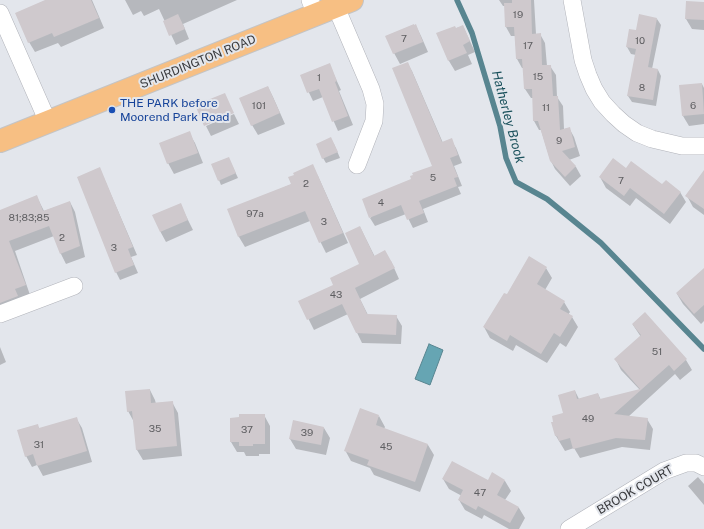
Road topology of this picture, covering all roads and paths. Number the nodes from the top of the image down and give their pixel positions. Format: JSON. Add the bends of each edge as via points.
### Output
{"nodes":[{"id":1,"x":572,"y":0,"type":"edge"},
{"id":2,"x":344,"y":3,"type":"edge"},
{"id":3,"x":313,"y":7,"type":"edge"},
{"id":4,"x":0,"y":13,"type":"edge"},
{"id":5,"x":48,"y":122,"type":"junction"},
{"id":6,"x":0,"y":141,"type":"edge"},
{"id":7,"x":704,"y":146,"type":"edge"},
{"id":8,"x":357,"y":165,"type":"dead end"},
{"id":9,"x":74,"y":286,"type":"dead end"},
{"id":10,"x":0,"y":314,"type":"edge"},
{"id":11,"x":704,"y":467,"type":"edge"},
{"id":12,"x":569,"y":529,"type":"edge"}],
"edges":[{"from":1,"to":7,"type":"street","via":[[583,60],[602,102],[631,128],[652,139],[682,146]]},
{"from":2,"to":3,"type":"main road","name":"SHURDINGTON ROAD"},
{"from":2,"to":8,"type":"street","via":[[375,104],[374,121]]},
{"from":3,"to":5,"type":"main road","name":"SHURDINGTON ROAD"},
{"from":4,"to":5,"type":"street"},
{"from":5,"to":6,"type":"main road","name":"SHURDINGTON ROAD"},
{"from":9,"to":10,"type":"street"},
{"from":11,"to":12,"type":"street","name":"BROOK COURT","via":[[696,463],[686,463],[664,471]]}]}
